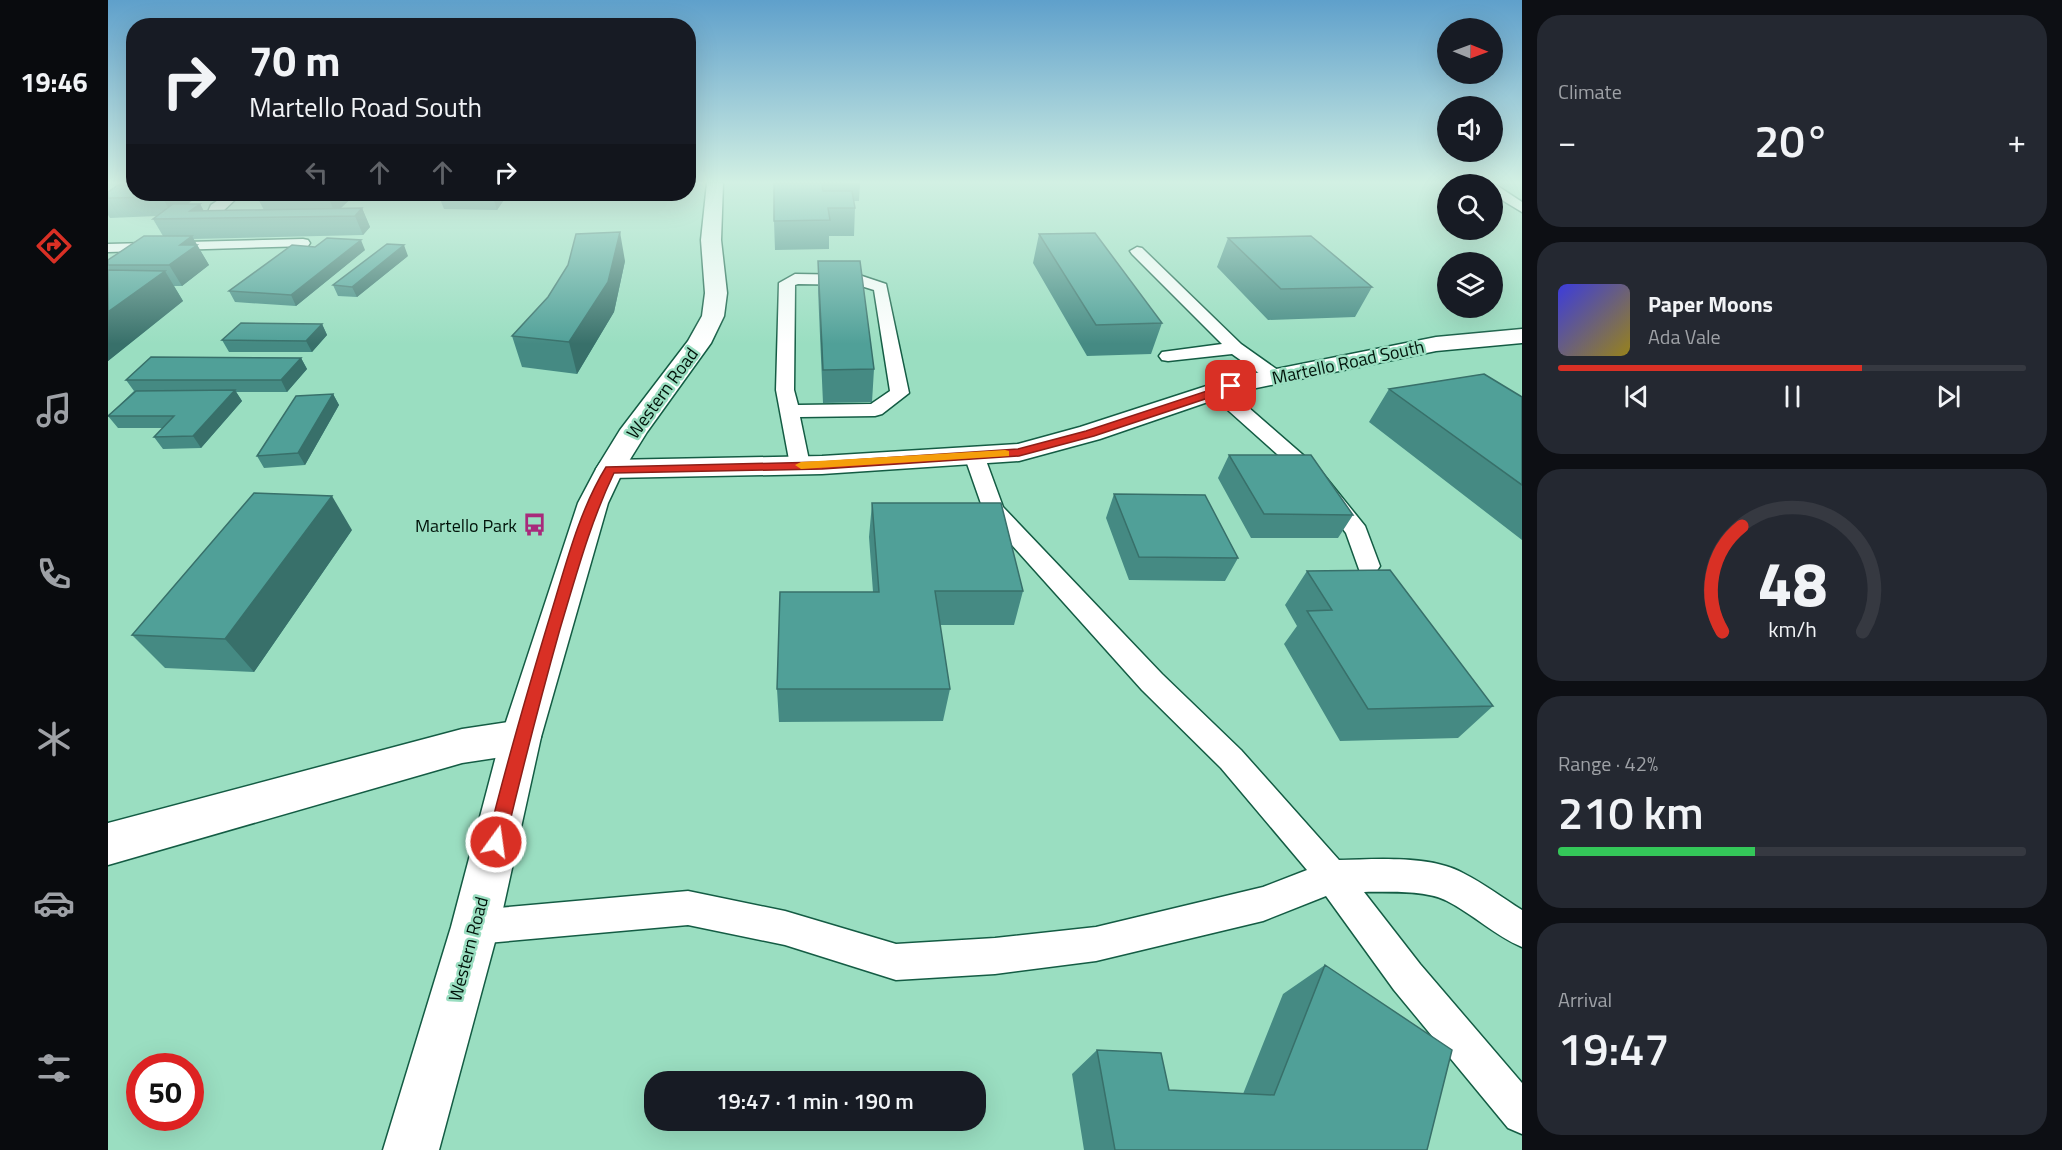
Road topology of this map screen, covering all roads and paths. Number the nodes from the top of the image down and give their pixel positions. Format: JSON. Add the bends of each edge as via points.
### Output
{"nodes":[{"id":1,"x":711,"y":237,"type":"edge"},
{"id":2,"x":303,"y":243,"type":"edge"},
{"id":3,"x":108,"y":248,"type":"edge"},
{"id":4,"x":1137,"y":250,"type":"dead end"},
{"id":5,"x":1522,"y":336,"type":"edge"},
{"id":6,"x":1235,"y":348,"type":"junction"},
{"id":7,"x":1168,"y":356,"type":"dead end"},
{"id":8,"x":1276,"y":377,"type":"junction"},
{"id":9,"x":1218,"y":391,"type":"junction"},
{"id":10,"x":791,"y":411,"type":"junction"},
{"id":11,"x":974,"y":455,"type":"junction"},
{"id":12,"x":800,"y":465,"type":"junction"},
{"id":13,"x":610,"y":470,"type":"junction"},
{"id":14,"x":1368,"y":566,"type":"dead end"},
{"id":15,"x":521,"y":737,"type":"junction"},
{"id":16,"x":108,"y":844,"type":"edge"},
{"id":17,"x":1332,"y":877,"type":"junction"},
{"id":18,"x":475,"y":927,"type":"junction"},
{"id":19,"x":1522,"y":930,"type":"edge"},
{"id":20,"x":1522,"y":1114,"type":"edge"},
{"id":21,"x":411,"y":1150,"type":"edge"}],
"edges":[{"from":1,"to":13,"type":"street","name":"Western Road","via":[[716,293],[713,316],[699,343],[634,430]]},
{"from":2,"to":3,"type":"lane"},
{"from":4,"to":6,"type":"lane"},
{"from":5,"to":8,"type":"street","name":"Martello Road South","via":[[1436,344]]},
{"from":6,"to":7,"type":"lane"},
{"from":6,"to":8,"type":"lane"},
{"from":8,"to":9,"type":"street","name":"Martello Road South"},
{"from":9,"to":11,"type":"street","name":"Martello Road South","via":[[1019,453]]},
{"from":9,"to":14,"type":"lane","via":[[1312,474],[1357,531]]},
{"from":10,"to":10,"type":"lane","via":[[785,390],[787,283],[795,279],[859,280],[881,287],[900,393],[875,410]]},
{"from":10,"to":12,"type":"lane"},
{"from":11,"to":12,"type":"street","name":"Martello Road South"},
{"from":11,"to":17,"type":"lane","via":[[993,510],[1152,682],[1231,759]]},
{"from":12,"to":13,"type":"street","name":"Martello Road South"},
{"from":13,"to":15,"type":"street","name":"Western Road","via":[[593,503],[574,559]]},
{"from":15,"to":16,"type":"street","via":[[462,746]]},
{"from":15,"to":18,"type":"street","name":"Western Road"},
{"from":17,"to":18,"type":"lane","via":[[1252,907],[1096,944],[896,962],[785,928],[688,908]]},
{"from":17,"to":19,"type":"lane","via":[[1399,875],[1451,884]]},
{"from":17,"to":20,"type":"lane","via":[[1407,977]]},
{"from":18,"to":21,"type":"street","name":"Western Road"}]}
